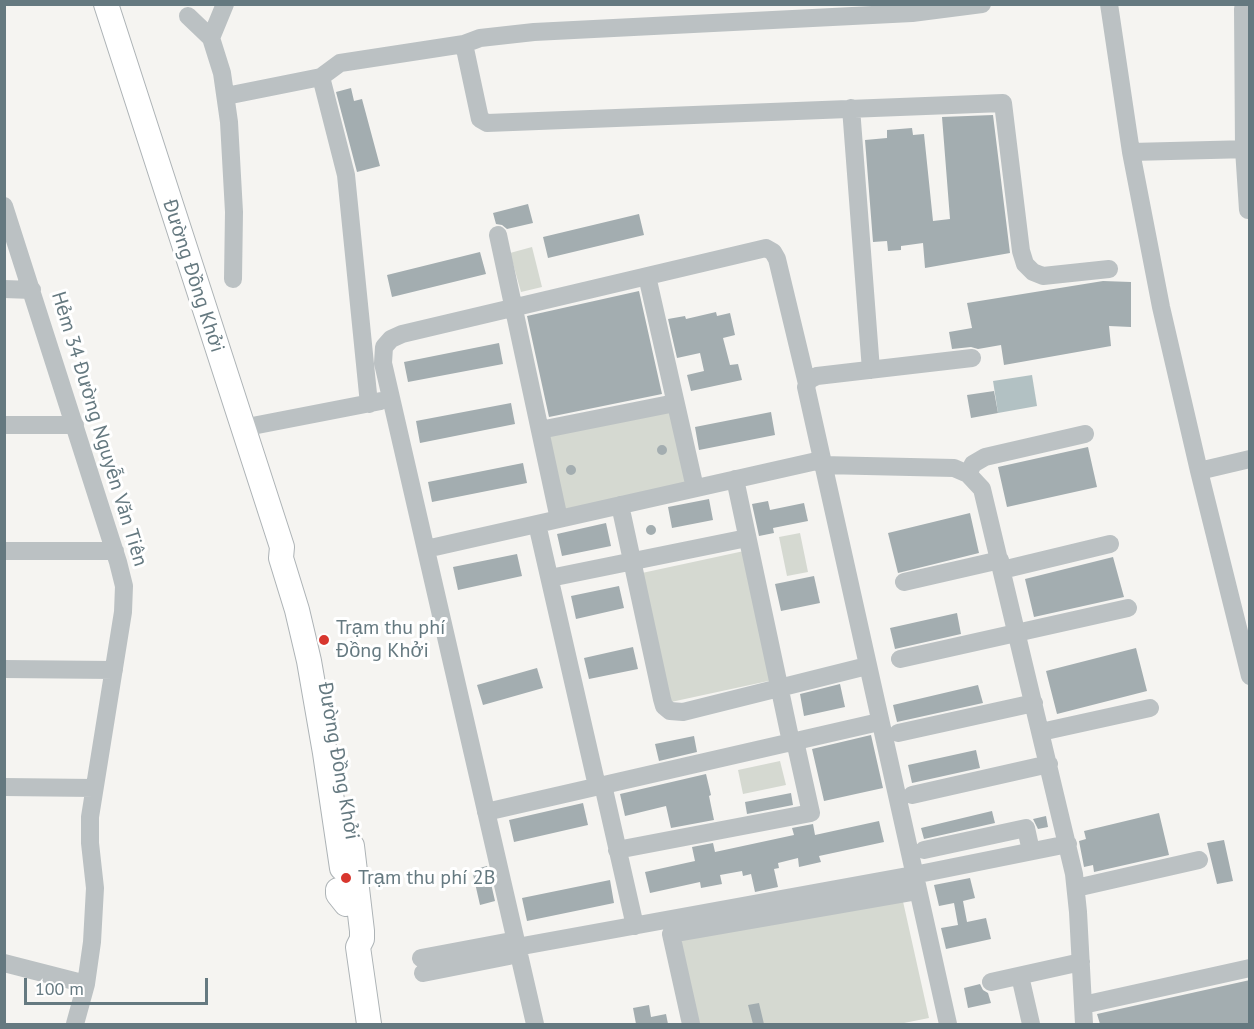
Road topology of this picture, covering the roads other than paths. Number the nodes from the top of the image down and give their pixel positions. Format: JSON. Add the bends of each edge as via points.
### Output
{"nodes":[{"id":1,"x":106,"y":4,"type":"edge"},
{"id":2,"x":225,"y":4,"type":"edge"},
{"id":3,"x":982,"y":4,"type":"edge"},
{"id":4,"x":1109,"y":4,"type":"edge"},
{"id":5,"x":1243,"y":9,"type":"dead end"},
{"id":6,"x":188,"y":16,"type":"dead end"},
{"id":7,"x":211,"y":38,"type":"junction"},
{"id":8,"x":464,"y":44,"type":"junction"},
{"id":9,"x":321,"y":77,"type":"junction"},
{"id":10,"x":226,"y":96,"type":"junction"},
{"id":11,"x":851,"y":108,"type":"junction"},
{"id":12,"x":1247,"y":149,"type":"edge"},
{"id":13,"x":1131,"y":152,"type":"junction"},
{"id":14,"x":4,"y":206,"type":"edge"},
{"id":15,"x":1248,"y":210,"type":"dead end"},
{"id":16,"x":498,"y":235,"type":"dead end"},
{"id":17,"x":1109,"y":269,"type":"dead end"},
{"id":18,"x":646,"y":276,"type":"junction"},
{"id":19,"x":233,"y":279,"type":"dead end"},
{"id":20,"x":4,"y":290,"type":"edge"},
{"id":21,"x":32,"y":290,"type":"junction"},
{"id":22,"x":514,"y":307,"type":"junction"},
{"id":23,"x":972,"y":358,"type":"dead end"},
{"id":24,"x":871,"y":370,"type":"junction"},
{"id":25,"x":807,"y":384,"type":"junction"},
{"id":26,"x":392,"y":399,"type":"junction"},
{"id":27,"x":675,"y":403,"type":"junction"},
{"id":28,"x":369,"y":404,"type":"junction"},
{"id":29,"x":4,"y":425,"type":"edge"},
{"id":30,"x":75,"y":425,"type":"junction"},
{"id":31,"x":242,"y":428,"type":"junction"},
{"id":32,"x":540,"y":430,"type":"junction"},
{"id":33,"x":1085,"y":434,"type":"dead end"},
{"id":34,"x":1250,"y":459,"type":"edge"},
{"id":35,"x":821,"y":462,"type":"junction"},
{"id":36,"x":1199,"y":471,"type":"junction"},
{"id":37,"x":968,"y":474,"type":"junction"},
{"id":38,"x":735,"y":479,"type":"junction"},
{"id":39,"x":694,"y":488,"type":"junction"},
{"id":40,"x":621,"y":505,"type":"junction"},
{"id":41,"x":559,"y":519,"type":"junction"},
{"id":42,"x":537,"y":524,"type":"junction"},
{"id":43,"x":747,"y":538,"type":"junction"},
{"id":44,"x":1110,"y":544,"type":"dead end"},
{"id":45,"x":282,"y":548,"type":"junction"},
{"id":46,"x":426,"y":549,"type":"junction"},
{"id":47,"x":4,"y":550,"type":"edge"},
{"id":48,"x":115,"y":551,"type":"junction"},
{"id":49,"x":633,"y":561,"type":"junction"},
{"id":50,"x":1001,"y":565,"type":"junction"},
{"id":51,"x":550,"y":578,"type":"junction"},
{"id":52,"x":903,"y":582,"type":"dead end"},
{"id":53,"x":1128,"y":608,"type":"dead end"},
{"id":54,"x":1017,"y":633,"type":"junction"},
{"id":55,"x":1247,"y":652,"type":"edge"},
{"id":56,"x":900,"y":658,"type":"dead end"},
{"id":57,"x":867,"y":666,"type":"junction"},
{"id":58,"x":4,"y":669,"type":"edge"},
{"id":59,"x":114,"y":670,"type":"junction"},
{"id":60,"x":1250,"y":676,"type":"edge"},
{"id":61,"x":780,"y":688,"type":"junction"},
{"id":62,"x":1034,"y":703,"type":"junction"},
{"id":63,"x":1150,"y":708,"type":"dead end"},
{"id":64,"x":879,"y":722,"type":"junction"},
{"id":65,"x":1041,"y":732,"type":"junction"},
{"id":66,"x":898,"y":733,"type":"dead end"},
{"id":67,"x":793,"y":742,"type":"junction"},
{"id":68,"x":1048,"y":764,"type":"junction"},
{"id":69,"x":600,"y":786,"type":"junction"},
{"id":70,"x":4,"y":787,"type":"edge"},
{"id":71,"x":94,"y":788,"type":"junction"},
{"id":72,"x":912,"y":795,"type":"dead end"},
{"id":73,"x":486,"y":812,"type":"junction"},
{"id":74,"x":1068,"y":844,"type":"junction"},
{"id":75,"x":617,"y":850,"type":"junction"},
{"id":76,"x":924,"y":850,"type":"dead end"},
{"id":77,"x":1031,"y":851,"type":"junction"},
{"id":78,"x":1199,"y":860,"type":"dead end"},
{"id":79,"x":916,"y":883,"type":"junction"},
{"id":80,"x":1076,"y":888,"type":"junction"},
{"id":81,"x":635,"y":926,"type":"junction"},
{"id":82,"x":358,"y":947,"type":"junction"},
{"id":83,"x":517,"y":947,"type":"junction"},
{"id":84,"x":1081,"y":962,"type":"junction"},
{"id":85,"x":4,"y":963,"type":"edge"},
{"id":86,"x":422,"y":965,"type":"dead end"},
{"id":87,"x":1250,"y":968,"type":"edge"},
{"id":88,"x":1020,"y":976,"type":"junction"},
{"id":89,"x":992,"y":982,"type":"dead end"},
{"id":90,"x":86,"y":984,"type":"junction"},
{"id":91,"x":1083,"y":1005,"type":"junction"},
{"id":92,"x":75,"y":1024,"type":"edge"},
{"id":93,"x":369,"y":1024,"type":"edge"},
{"id":94,"x":535,"y":1024,"type":"edge"},
{"id":95,"x":691,"y":1024,"type":"edge"},
{"id":96,"x":947,"y":1024,"type":"edge"},
{"id":97,"x":1031,"y":1024,"type":"edge"},
{"id":98,"x":1084,"y":1024,"type":"edge"}],
"edges":[{"from":1,"to":31,"type":"main road","name":"Đường Đồng Khởi"},
{"from":2,"to":7,"type":"street"},
{"from":3,"to":8,"type":"street","via":[[900,14],[534,32],[480,38]]},
{"from":4,"to":13,"type":"street"},
{"from":5,"to":12,"type":"street"},
{"from":6,"to":7,"type":"street"},
{"from":7,"to":10,"type":"street"},
{"from":8,"to":9,"type":"street","via":[[340,63]]},
{"from":8,"to":11,"type":"street","via":[[480,119],[487,123]]},
{"from":9,"to":10,"type":"street"},
{"from":9,"to":28,"type":"street","via":[[346,175]]},
{"from":10,"to":19,"type":"street","via":[[234,212]]},
{"from":11,"to":17,"type":"street","via":[[1003,103],[1024,264],[1043,276]]},
{"from":11,"to":24,"type":"street"},
{"from":12,"to":13,"type":"street"},
{"from":12,"to":15,"type":"street"},
{"from":13,"to":36,"type":"street"},
{"from":14,"to":21,"type":"street","name":"Hẻm 34 Đường Nguyễn Văn Tiên"},
{"from":16,"to":22,"type":"street"},
{"from":18,"to":22,"type":"street"},
{"from":18,"to":25,"type":"street","via":[[762,248],[773,252]]},
{"from":18,"to":27,"type":"street"},
{"from":20,"to":21,"type":"street"},
{"from":21,"to":30,"type":"street","name":"Hẻm 34 Đường Nguyễn Văn Tiên"},
{"from":22,"to":26,"type":"street","via":[[391,339],[382,357]]},
{"from":22,"to":32,"type":"street"},
{"from":23,"to":24,"type":"street"},
{"from":24,"to":25,"type":"street","via":[[817,376]]},
{"from":25,"to":35,"type":"street"},
{"from":26,"to":28,"type":"street"},
{"from":26,"to":46,"type":"street"},
{"from":27,"to":32,"type":"street"},
{"from":27,"to":39,"type":"street"},
{"from":28,"to":31,"type":"street"},
{"from":29,"to":30,"type":"street"},
{"from":30,"to":48,"type":"street","name":"Hẻm 34 Đường Nguyễn Văn Tiên"},
{"from":31,"to":45,"type":"main road","name":"Đường Đồng Khởi"},
{"from":32,"to":41,"type":"street"},
{"from":33,"to":37,"type":"street","via":[[985,457],[973,464]]},
{"from":34,"to":36,"type":"street"},
{"from":35,"to":37,"type":"street","via":[[945,467]]},
{"from":35,"to":38,"type":"street"},
{"from":35,"to":57,"type":"street"},
{"from":36,"to":55,"type":"street"},
{"from":37,"to":50,"type":"street","via":[[984,495]]},
{"from":38,"to":39,"type":"street"},
{"from":38,"to":43,"type":"street"},
{"from":39,"to":40,"type":"street"},
{"from":40,"to":41,"type":"street"},
{"from":40,"to":49,"type":"street"},
{"from":41,"to":42,"type":"street"},
{"from":42,"to":46,"type":"street"},
{"from":42,"to":51,"type":"street"},
{"from":43,"to":49,"type":"street"},
{"from":43,"to":61,"type":"street"},
{"from":44,"to":50,"type":"street"},
{"from":45,"to":82,"type":"main road","name":"Đường Đồng Khởi","via":[[281,558],[309,661],[335,813],[350,934]]},
{"from":45,"to":82,"type":"main road","name":"Đường Đồng Khởi","via":[[291,553],[302,586],[332,718],[363,931]]},
{"from":46,"to":73,"type":"street"},
{"from":47,"to":48,"type":"street"},
{"from":48,"to":59,"type":"street","name":"Hẻm 34 Đường Nguyễn Văn Tiên","via":[[124,594]]},
{"from":49,"to":51,"type":"street"},
{"from":49,"to":61,"type":"street","via":[[667,709],[683,712]]},
{"from":50,"to":52,"type":"street"},
{"from":50,"to":54,"type":"street"},
{"from":51,"to":69,"type":"street"},
{"from":53,"to":54,"type":"street"},
{"from":54,"to":56,"type":"street"},
{"from":54,"to":62,"type":"street"},
{"from":55,"to":60,"type":"street"},
{"from":57,"to":61,"type":"street"},
{"from":57,"to":64,"type":"street"},
{"from":58,"to":59,"type":"street"},
{"from":59,"to":71,"type":"street","name":"Hẻm 34 Đường Nguyễn Văn Tiên"},
{"from":61,"to":67,"type":"street"},
{"from":62,"to":65,"type":"street"},
{"from":62,"to":66,"type":"street"},
{"from":63,"to":65,"type":"street"},
{"from":64,"to":67,"type":"street"},
{"from":64,"to":79,"type":"street"},
{"from":65,"to":68,"type":"street"},
{"from":67,"to":69,"type":"street"},
{"from":67,"to":75,"type":"street","via":[[811,813]]},
{"from":68,"to":72,"type":"street"},
{"from":68,"to":74,"type":"street"},
{"from":69,"to":73,"type":"street"},
{"from":69,"to":75,"type":"street"},
{"from":70,"to":71,"type":"street"},
{"from":71,"to":90,"type":"street","name":"Hẻm 34 Đường Nguyễn Văn Tiên","via":[[89,832],[95,907]]},
{"from":73,"to":83,"type":"street"},
{"from":74,"to":77,"type":"street"},
{"from":74,"to":80,"type":"street"},
{"from":75,"to":81,"type":"street"},
{"from":76,"to":77,"type":"street","via":[[1026,828]]},
{"from":77,"to":79,"type":"street"},
{"from":78,"to":80,"type":"street"},
{"from":79,"to":81,"type":"street"},
{"from":79,"to":95,"type":"street","via":[[671,934]]},
{"from":79,"to":96,"type":"street"},
{"from":80,"to":84,"type":"street"},
{"from":81,"to":83,"type":"street"},
{"from":82,"to":93,"type":"main road","name":"Đường Đồng Khởi"},
{"from":83,"to":86,"type":"street","via":[[508,956]]},
{"from":83,"to":94,"type":"street"},
{"from":84,"to":88,"type":"street"},
{"from":84,"to":91,"type":"street"},
{"from":85,"to":90,"type":"street"},
{"from":87,"to":91,"type":"street"},
{"from":88,"to":89,"type":"street"},
{"from":88,"to":97,"type":"street"},
{"from":90,"to":92,"type":"street","name":"Hẻm 34 Đường Nguyễn Văn Tiên"},
{"from":91,"to":98,"type":"street"}]}
